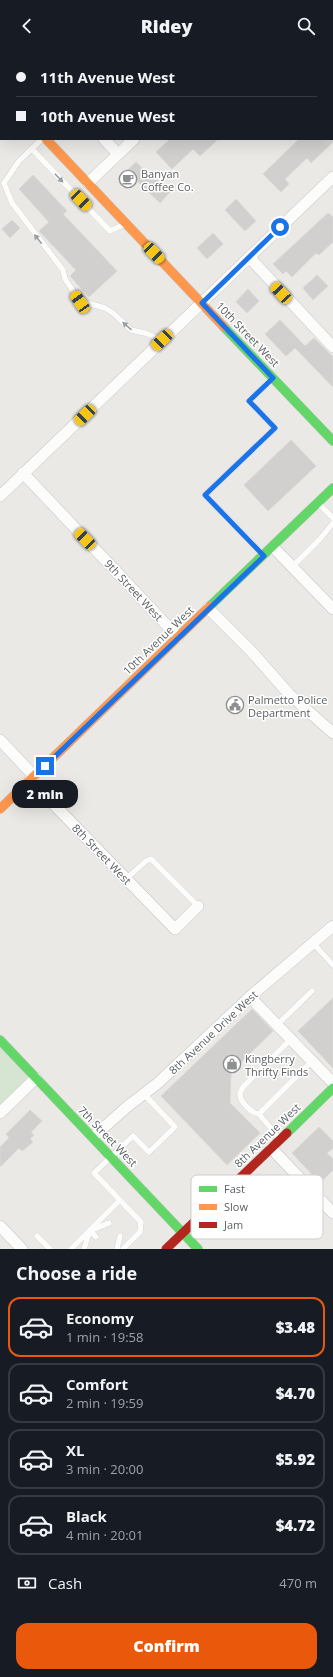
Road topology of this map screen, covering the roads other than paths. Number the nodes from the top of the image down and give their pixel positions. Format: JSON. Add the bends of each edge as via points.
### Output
{"nodes":[{"id":1,"x":41,"y":140,"type":"edge"},
{"id":2,"x":47,"y":140,"type":"edge"},
{"id":3,"x":105,"y":140,"type":"edge"},
{"id":4,"x":133,"y":140,"type":"edge"},
{"id":5,"x":32,"y":149,"type":"junction"},
{"id":6,"x":118,"y":154,"type":"junction"},
{"id":7,"x":333,"y":177,"type":"edge"},
{"id":8,"x":88,"y":183,"type":"junction"},
{"id":9,"x":126,"y":224,"type":"junction"},
{"id":10,"x":249,"y":257,"type":"junction"},
{"id":11,"x":202,"y":303,"type":"junction"},
{"id":12,"x":162,"y":340,"type":"junction"},
{"id":13,"x":333,"y":347,"type":"edge"},
{"id":14,"x":273,"y":378,"type":"junction"},
{"id":15,"x":333,"y":441,"type":"edge"},
{"id":16,"x":23,"y":473,"type":"junction"},
{"id":17,"x":333,"y":488,"type":"edge"},
{"id":18,"x":0,"y":496,"type":"edge"},
{"id":19,"x":318,"y":503,"type":"junction"},
{"id":20,"x":333,"y":518,"type":"edge"},
{"id":21,"x":333,"y":522,"type":"edge"},
{"id":22,"x":273,"y":547,"type":"junction"},
{"id":23,"x":264,"y":556,"type":"junction"},
{"id":24,"x":292,"y":567,"type":"junction"},
{"id":25,"x":208,"y":608,"type":"junction"},
{"id":26,"x":333,"y":609,"type":"edge"},
{"id":27,"x":178,"y":637,"type":"junction"},
{"id":28,"x":333,"y":733,"type":"edge"},
{"id":29,"x":0,"y":740,"type":"edge"},
{"id":30,"x":32,"y":778,"type":"junction"},
{"id":31,"x":0,"y":809,"type":"edge"},
{"id":32,"x":126,"y":879,"type":"junction"},
{"id":33,"x":198,"y":906,"type":"joint"},
{"id":34,"x":333,"y":926,"type":"edge"},
{"id":35,"x":314,"y":944,"type":"junction"},
{"id":36,"x":333,"y":965,"type":"edge"},
{"id":37,"x":312,"y":991,"type":"dead end"},
{"id":38,"x":250,"y":997,"type":"junction"},
{"id":39,"x":277,"y":1025,"type":"junction"},
{"id":40,"x":291,"y":1039,"type":"junction"},
{"id":41,"x":0,"y":1040,"type":"edge"},
{"id":42,"x":312,"y":1062,"type":"junction"},
{"id":43,"x":36,"y":1078,"type":"junction"},
{"id":44,"x":333,"y":1083,"type":"edge"},
{"id":45,"x":333,"y":1088,"type":"edge"},
{"id":46,"x":144,"y":1094,"type":"junction"},
{"id":47,"x":0,"y":1113,"type":"edge"},
{"id":48,"x":259,"y":1114,"type":"junction"},
{"id":49,"x":93,"y":1137,"type":"junction"},
{"id":50,"x":280,"y":1139,"type":"junction"},
{"id":51,"x":271,"y":1148,"type":"junction"},
{"id":52,"x":110,"y":1156,"type":"junction"},
{"id":53,"x":243,"y":1175,"type":"edge"},
{"id":54,"x":298,"y":1175,"type":"edge"},
{"id":55,"x":120,"y":1200,"type":"junction"},
{"id":56,"x":323,"y":1201,"type":"edge"},
{"id":57,"x":332,"y":1210,"type":"edge"},
{"id":58,"x":108,"y":1224,"type":"dead end"},
{"id":59,"x":191,"y":1224,"type":"edge"},
{"id":60,"x":0,"y":1226,"type":"edge"},
{"id":61,"x":90,"y":1230,"type":"junction"},
{"id":62,"x":183,"y":1232,"type":"junction"},
{"id":63,"x":37,"y":1236,"type":"dead end"},
{"id":64,"x":120,"y":1236,"type":"dead end"},
{"id":65,"x":96,"y":1237,"type":"dead end"},
{"id":66,"x":18,"y":1248,"type":"edge"},
{"id":67,"x":50,"y":1249,"type":"edge"},
{"id":68,"x":71,"y":1249,"type":"edge"},
{"id":69,"x":84,"y":1249,"type":"edge"},
{"id":70,"x":117,"y":1249,"type":"edge"},
{"id":71,"x":123,"y":1249,"type":"edge"},
{"id":72,"x":166,"y":1249,"type":"edge"},
{"id":73,"x":198,"y":1249,"type":"edge"}],
"edges":[{"from":1,"to":5,"type":"lane"},
{"from":2,"to":8,"type":"street","name":"10th Street West"},
{"from":3,"to":6,"type":"street"},
{"from":4,"to":6,"type":"street"},
{"from":5,"to":9,"type":"lane","one_way":true,"via":[[110,231]]},
{"from":12,"to":5,"type":"lane","one_way":true,"via":[[131,330],[105,308],[80,302],[65,280],[63,270],[12,203],[4,183]]},
{"from":6,"to":8,"type":"street"},
{"from":7,"to":10,"type":"street"},
{"from":8,"to":9,"type":"street","name":"10th Street West"},
{"from":9,"to":11,"type":"street","name":"10th Street West"},
{"from":10,"to":11,"type":"street"},
{"from":10,"to":13,"type":"street"},
{"from":11,"to":12,"type":"street"},
{"from":11,"to":14,"type":"street","name":"10th Street West"},
{"from":12,"to":16,"type":"street"},
{"from":14,"to":15,"type":"street","name":"10th Street West"},
{"from":14,"to":23,"type":"lane","via":[[249,401],[275,428],[205,495]]},
{"from":16,"to":18,"type":"street"},
{"from":16,"to":27,"type":"street","name":"9th Street West"},
{"from":17,"to":19,"type":"street","name":"10th Avenue West"},
{"from":19,"to":20,"type":"lane"},
{"from":19,"to":22,"type":"street","name":"10th Avenue West"},
{"from":21,"to":24,"type":"lane"},
{"from":22,"to":23,"type":"street","name":"10th Avenue West"},
{"from":22,"to":24,"type":"street"},
{"from":23,"to":25,"type":"street","name":"10th Avenue West"},
{"from":24,"to":26,"type":"street"},
{"from":25,"to":27,"type":"street","name":"10th Avenue West"},
{"from":25,"to":28,"type":"street","via":[[289,694]]},
{"from":27,"to":30,"type":"street","name":"10th Avenue West"},
{"from":29,"to":30,"type":"street","name":"8th Street West"},
{"from":30,"to":31,"type":"street","name":"10th Avenue West"},
{"from":30,"to":32,"type":"street","name":"8th Street West"},
{"from":32,"to":33,"type":"lane","via":[[151,859]]},
{"from":32,"to":33,"type":"street","name":"8th Street West","via":[[174,929]]},
{"from":34,"to":35,"type":"street","name":"8th Avenue Drive West"},
{"from":35,"to":36,"type":"lane"},
{"from":35,"to":38,"type":"street","name":"8th Avenue Drive West"},
{"from":37,"to":39,"type":"lane"},
{"from":38,"to":39,"type":"street"},
{"from":38,"to":46,"type":"street","name":"8th Avenue Drive West"},
{"from":39,"to":40,"type":"street"},
{"from":40,"to":42,"type":"street"},
{"from":40,"to":48,"type":"lane","via":[[243,1087],[240,1094],[249,1108]]},
{"from":41,"to":43,"type":"street","name":"7th Street West"},
{"from":42,"to":44,"type":"street"},
{"from":42,"to":48,"type":"lane"},
{"from":43,"to":47,"type":"street"},
{"from":43,"to":49,"type":"street","name":"7th Street West"},
{"from":45,"to":50,"type":"street","name":"8th Avenue West"},
{"from":46,"to":49,"type":"street","name":"8th Avenue Drive West"},
{"from":46,"to":52,"type":"lane","via":[[174,1127],[149,1152],[133,1136]]},
{"from":48,"to":50,"type":"lane"},
{"from":49,"to":52,"type":"street","name":"7th Street West"},
{"from":50,"to":51,"type":"street","name":"8th Avenue West"},
{"from":51,"to":53,"type":"street","name":"8th Avenue West"},
{"from":51,"to":54,"type":"street"},
{"from":52,"to":55,"type":"lane","via":[[94,1173]]},
{"from":52,"to":62,"type":"street","name":"7th Street West"},
{"from":55,"to":61,"type":"lane"},
{"from":55,"to":71,"type":"lane","via":[[141,1222],[140,1232]]},
{"from":56,"to":57,"type":"street"},
{"from":58,"to":61,"type":"lane"},
{"from":59,"to":62,"type":"street","name":"8th Avenue West"},
{"from":60,"to":66,"type":"street"},
{"from":61,"to":65,"type":"lane"},
{"from":61,"to":68,"type":"lane"},
{"from":61,"to":69,"type":"lane"},
{"from":62,"to":72,"type":"street","name":"8th Avenue West"},
{"from":62,"to":73,"type":"street","name":"7th Street West"},
{"from":63,"to":67,"type":"lane"},
{"from":64,"to":70,"type":"lane"}]}
